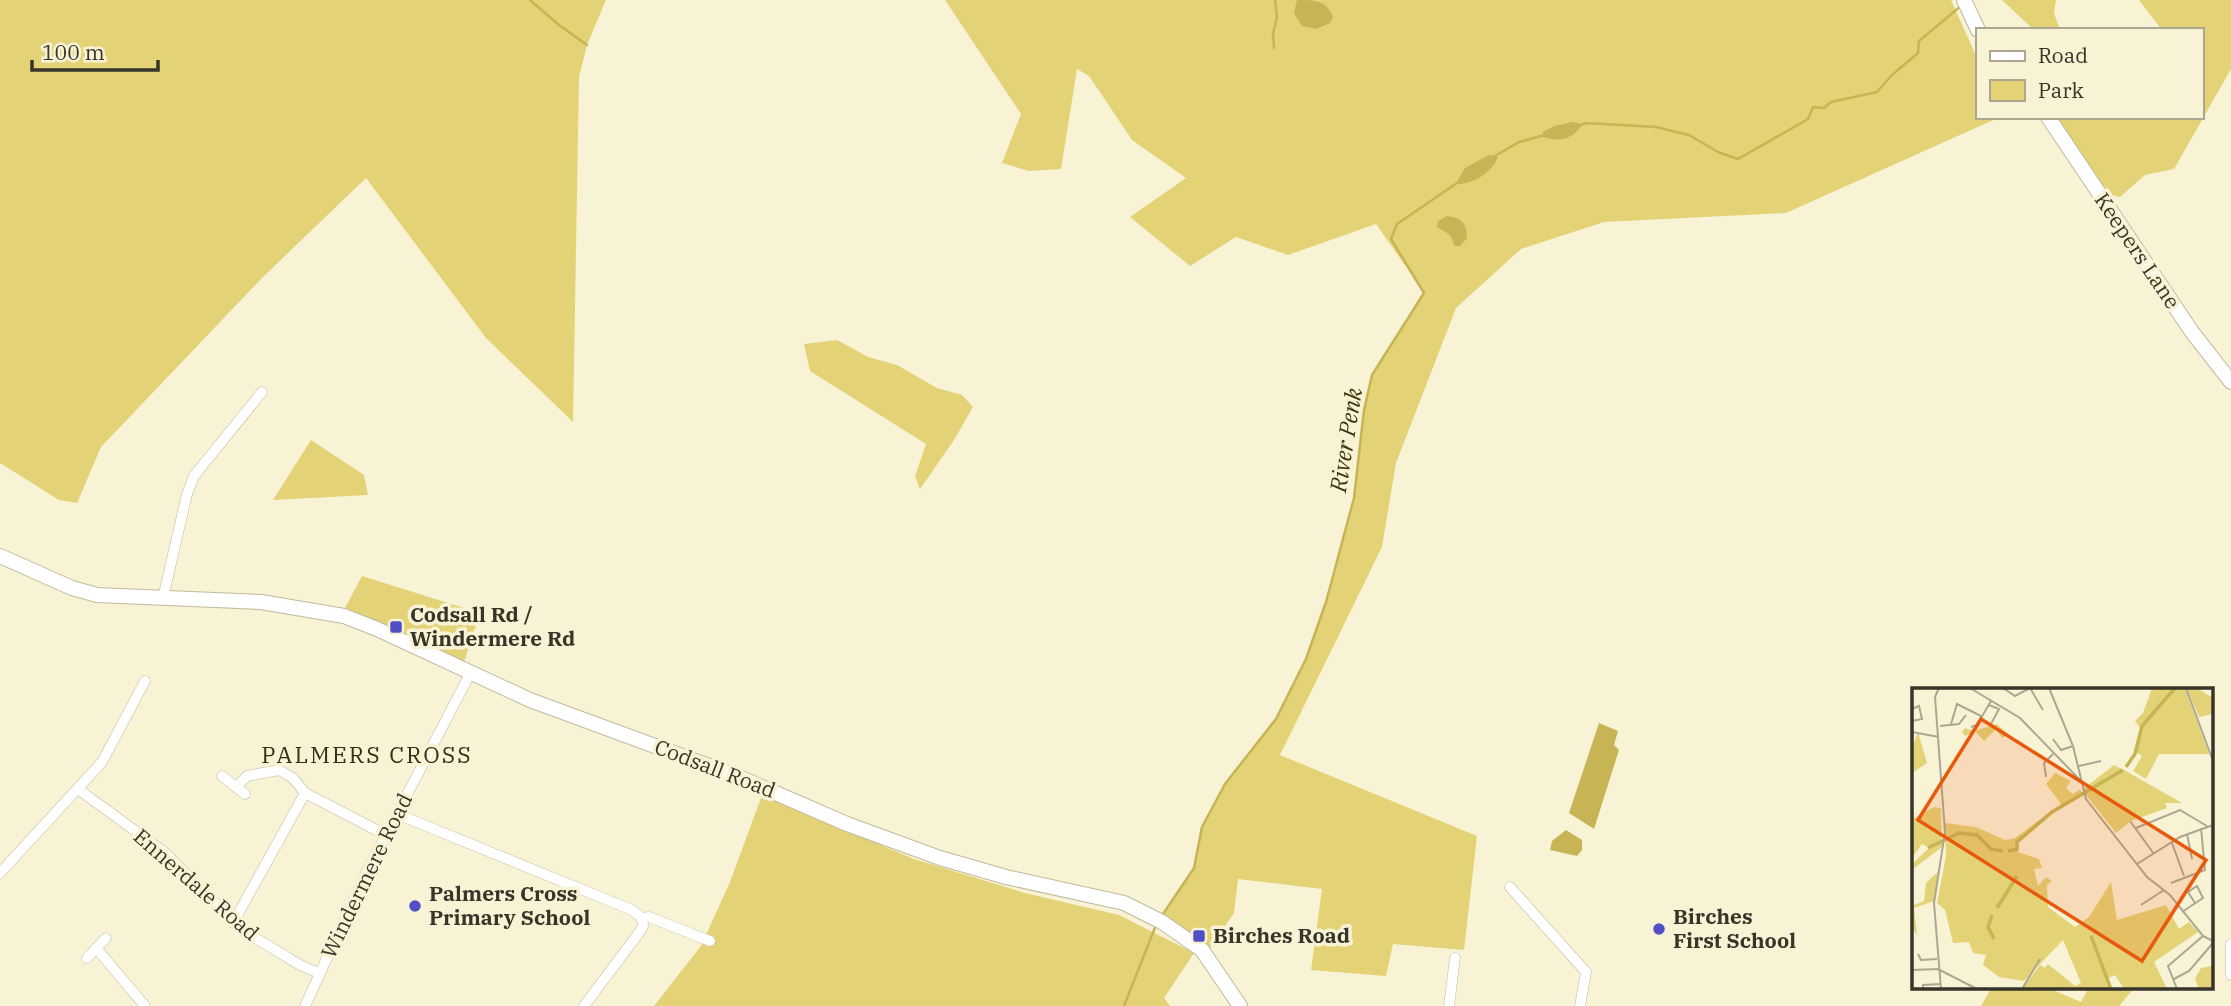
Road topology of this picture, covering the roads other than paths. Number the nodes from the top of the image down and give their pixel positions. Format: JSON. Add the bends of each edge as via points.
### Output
{"nodes":[{"id":1,"x":1964,"y":0,"type":"edge"},
{"id":2,"x":1977,"y":28,"type":"edge"},
{"id":3,"x":2049,"y":119,"type":"edge"},
{"id":4,"x":2231,"y":382,"type":"edge"},
{"id":5,"x":262,"y":392,"type":"dead end"},
{"id":6,"x":0,"y":556,"type":"edge"},
{"id":7,"x":163,"y":598,"type":"junction"},
{"id":8,"x":471,"y":672,"type":"junction"},
{"id":9,"x":145,"y":681,"type":"dead end"},
{"id":10,"x":222,"y":776,"type":"dead end"},
{"id":11,"x":236,"y":787,"type":"junction"},
{"id":12,"x":78,"y":789,"type":"junction"},
{"id":13,"x":305,"y":793,"type":"junction"},
{"id":14,"x":245,"y":794,"type":"dead end"},
{"id":15,"x":397,"y":814,"type":"junction"},
{"id":16,"x":386,"y":835,"type":"junction"},
{"id":17,"x":0,"y":873,"type":"edge"},
{"id":18,"x":1510,"y":887,"type":"dead end"},
{"id":19,"x":642,"y":918,"type":"junction"},
{"id":20,"x":233,"y":923,"type":"junction"},
{"id":21,"x":106,"y":938,"type":"dead end"},
{"id":22,"x":710,"y":941,"type":"dead end"},
{"id":23,"x":2231,"y":944,"type":"edge"},
{"id":24,"x":96,"y":948,"type":"junction"},
{"id":25,"x":87,"y":958,"type":"dead end"},
{"id":26,"x":1455,"y":958,"type":"dead end"},
{"id":27,"x":319,"y":973,"type":"junction"},
{"id":28,"x":2231,"y":975,"type":"edge"},
{"id":29,"x":1241,"y":1004,"type":"edge"},
{"id":30,"x":145,"y":1006,"type":"edge"},
{"id":31,"x":305,"y":1006,"type":"edge"},
{"id":32,"x":584,"y":1006,"type":"edge"},
{"id":33,"x":1448,"y":1006,"type":"edge"},
{"id":34,"x":1580,"y":1006,"type":"edge"}],
"edges":[{"from":1,"to":2,"type":"street"},
{"from":3,"to":4,"type":"street","name":"Keepers Lane","via":[[2192,332]]},
{"from":5,"to":7,"type":"street","via":[[194,476]]},
{"from":6,"to":7,"type":"street","name":"Codsall Road","via":[[97,595]]},
{"from":7,"to":8,"type":"street","name":"Codsall Road","via":[[261,602],[322,611],[377,629]]},
{"from":8,"to":15,"type":"street","name":"Windermere Road"},
{"from":8,"to":29,"type":"street","name":"Codsall Road","via":[[530,701],[727,772],[940,858],[1124,903],[1202,950]]},
{"from":9,"to":12,"type":"street","via":[[102,762]]},
{"from":10,"to":11,"type":"street"},
{"from":11,"to":13,"type":"street","via":[[247,776],[279,770]]},
{"from":11,"to":14,"type":"street"},
{"from":12,"to":17,"type":"street"},
{"from":12,"to":20,"type":"street","name":"Ennerdale Road","via":[[164,852]]},
{"from":13,"to":16,"type":"street"},
{"from":13,"to":20,"type":"street"},
{"from":15,"to":16,"type":"street","name":"Windermere Road"},
{"from":15,"to":19,"type":"street"},
{"from":16,"to":27,"type":"street","name":"Windermere Road"},
{"from":18,"to":34,"type":"street","via":[[1586,972]]},
{"from":19,"to":22,"type":"street"},
{"from":19,"to":32,"type":"street","via":[[639,933]]},
{"from":20,"to":27,"type":"street","name":"Ennerdale Road"},
{"from":21,"to":24,"type":"street"},
{"from":23,"to":28,"type":"street"},
{"from":24,"to":25,"type":"street"},
{"from":24,"to":30,"type":"street"},
{"from":26,"to":33,"type":"street"},
{"from":27,"to":31,"type":"street","name":"Windermere Road"}]}
